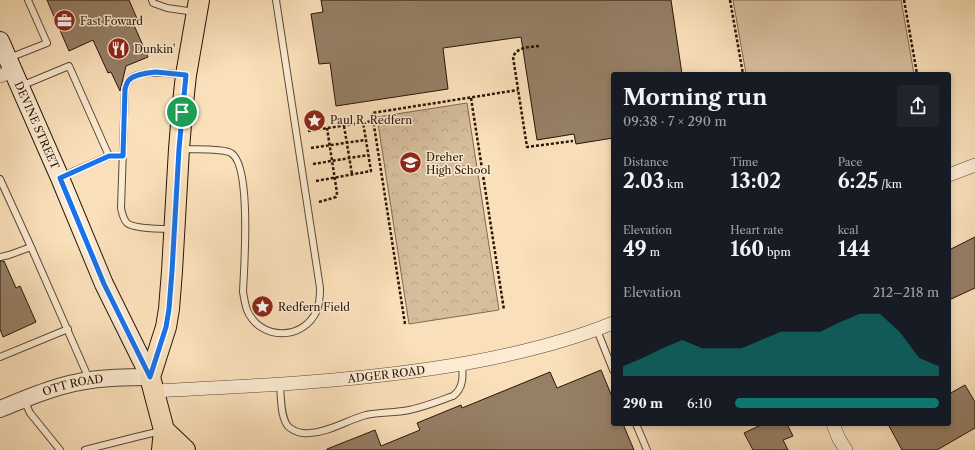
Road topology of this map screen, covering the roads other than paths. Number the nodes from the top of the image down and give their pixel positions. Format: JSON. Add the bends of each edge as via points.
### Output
{"nodes":[{"id":1,"x":28,"y":0,"type":"edge"},
{"id":2,"x":152,"y":0,"type":"edge"},
{"id":3,"x":276,"y":0,"type":"edge"},
{"id":4,"x":198,"y":6,"type":"edge"},
{"id":5,"x":0,"y":42,"type":"edge"},
{"id":6,"x":10,"y":73,"type":"edge"},
{"id":7,"x":186,"y":75,"type":"junction"},
{"id":8,"x":179,"y":149,"type":"junction"},
{"id":9,"x":109,"y":156,"type":"junction"},
{"id":10,"x":123,"y":156,"type":"junction"},
{"id":11,"x":975,"y":165,"type":"edge"},
{"id":12,"x":951,"y":174,"type":"edge"},
{"id":13,"x":60,"y":178,"type":"junction"},
{"id":14,"x":0,"y":179,"type":"edge"},
{"id":15,"x":174,"y":229,"type":"junction"},
{"id":16,"x":32,"y":246,"type":"junction"},
{"id":17,"x":0,"y":257,"type":"edge"},
{"id":18,"x":611,"y":324,"type":"edge"},
{"id":19,"x":68,"y":329,"type":"junction"},
{"id":20,"x":596,"y":330,"type":"junction"},
{"id":21,"x":0,"y":357,"type":"edge"},
{"id":22,"x":462,"y":364,"type":"junction"},
{"id":23,"x":611,"y":365,"type":"edge"},
{"id":24,"x":90,"y":380,"type":"junction"},
{"id":25,"x":152,"y":384,"type":"junction"},
{"id":26,"x":280,"y":384,"type":"junction"},
{"id":27,"x":24,"y":400,"type":"junction"},
{"id":28,"x":0,"y":409,"type":"edge"},
{"id":29,"x":637,"y":426,"type":"edge"},
{"id":30,"x":834,"y":426,"type":"edge"},
{"id":31,"x":164,"y":430,"type":"junction"},
{"id":32,"x":60,"y":450,"type":"edge"},
{"id":33,"x":85,"y":450,"type":"edge"},
{"id":34,"x":162,"y":450,"type":"edge"},
{"id":35,"x":185,"y":450,"type":"edge"},
{"id":36,"x":647,"y":450,"type":"edge"},
{"id":37,"x":846,"y":450,"type":"edge"}],
"edges":[{"from":1,"to":6,"type":"lane","via":[[47,43]]},
{"from":2,"to":4,"type":"lane","via":[[153,3],[167,8]]},
{"from":3,"to":8,"type":"lane","via":[[320,288],[317,310],[308,323],[298,330],[271,332],[258,325],[247,311],[243,292],[244,191],[238,161],[225,151]]},
{"from":4,"to":7,"type":"main road"},
{"from":5,"to":6,"type":"main road","name":"DEVINE STREET"},
{"from":6,"to":9,"type":"lane","via":[[69,66]]},
{"from":6,"to":13,"type":"main road","name":"DEVINE STREET"},
{"from":7,"to":8,"type":"main road"},
{"from":7,"to":10,"type":"lane","via":[[156,72],[129,79],[125,89]]},
{"from":8,"to":15,"type":"main road"},
{"from":9,"to":10,"type":"lane"},
{"from":9,"to":13,"type":"lane"},
{"from":10,"to":15,"type":"lane","via":[[121,208],[124,218],[132,226]]},
{"from":11,"to":12,"type":"street"},
{"from":13,"to":25,"type":"main road","name":"DEVINE STREET","via":[[104,284]]},
{"from":14,"to":16,"type":"lane"},
{"from":15,"to":25,"type":"main road","via":[[169,309]]},
{"from":16,"to":17,"type":"lane"},
{"from":16,"to":19,"type":"lane"},
{"from":18,"to":20,"type":"street","name":"ADGER ROAD"},
{"from":19,"to":21,"type":"lane"},
{"from":19,"to":24,"type":"lane"},
{"from":20,"to":22,"type":"street","name":"ADGER ROAD","via":[[530,350]]},
{"from":20,"to":23,"type":"lane"},
{"from":22,"to":26,"type":"street","name":"ADGER ROAD","via":[[344,379]]},
{"from":22,"to":26,"type":"lane","via":[[462,382],[453,396],[417,408],[365,415],[326,430],[310,433],[288,427],[284,418]]},
{"from":24,"to":25,"type":"street","name":"OTT ROAD","via":[[111,377]]},
{"from":24,"to":27,"type":"street","name":"OTT ROAD"},
{"from":25,"to":26,"type":"street","name":"ADGER ROAD"},
{"from":25,"to":31,"type":"main road","name":"DEVINE STREET"},
{"from":27,"to":28,"type":"street","name":"OTT ROAD"},
{"from":27,"to":32,"type":"lane","via":[[30,413]]},
{"from":29,"to":36,"type":"lane"},
{"from":30,"to":37,"type":"street"},
{"from":31,"to":33,"type":"lane"},
{"from":31,"to":34,"type":"main road","name":"DEVINE STREET"},
{"from":31,"to":35,"type":"main road"}]}
